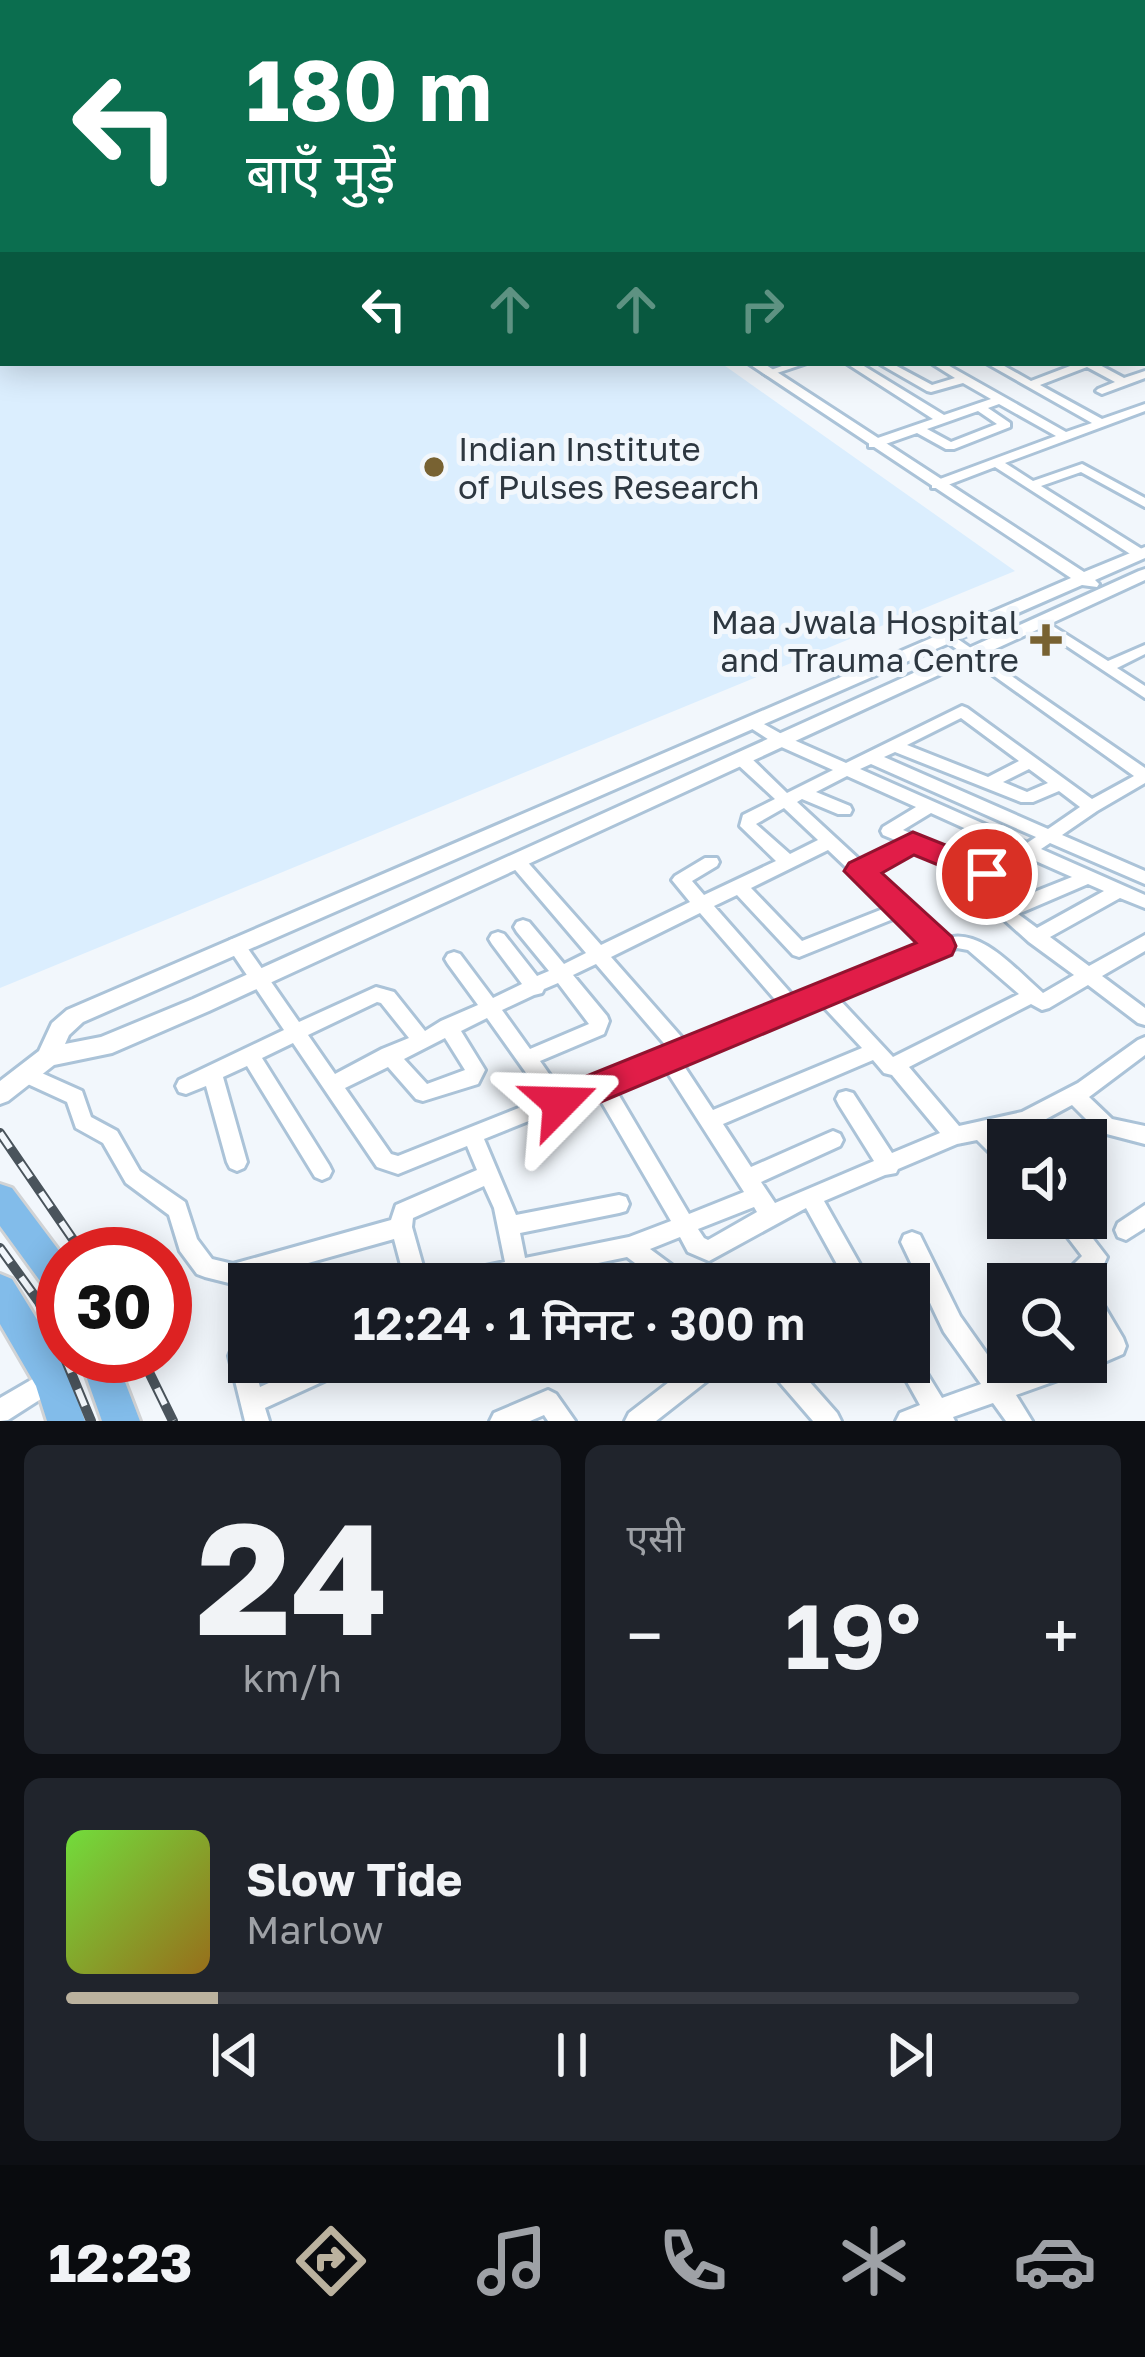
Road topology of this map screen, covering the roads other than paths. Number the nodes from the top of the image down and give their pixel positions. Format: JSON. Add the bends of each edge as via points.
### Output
{"nodes":[{"id":1,"x":855,"y":366,"type":"edge"},
{"id":2,"x":942,"y":366,"type":"edge"},
{"id":3,"x":962,"y":366,"type":"edge"},
{"id":4,"x":996,"y":366,"type":"edge"},
{"id":5,"x":1059,"y":366,"type":"edge"},
{"id":6,"x":1079,"y":366,"type":"edge"},
{"id":7,"x":1094,"y":366,"type":"edge"},
{"id":8,"x":890,"y":367,"type":"edge"},
{"id":9,"x":761,"y":368,"type":"edge"},
{"id":10,"x":949,"y":370,"type":"junction"},
{"id":11,"x":1068,"y":370,"type":"junction"},
{"id":12,"x":1145,"y":374,"type":"edge"},
{"id":13,"x":963,"y":379,"type":"junction"},
{"id":14,"x":1123,"y":382,"type":"junction"},
{"id":15,"x":1030,"y":385,"type":"junction"},
{"id":16,"x":1102,"y":391,"type":"dead end"},
{"id":17,"x":999,"y":400,"type":"junction"},
{"id":18,"x":979,"y":407,"type":"junction"},
{"id":19,"x":1142,"y":411,"type":"edge"},
{"id":20,"x":943,"y":420,"type":"junction"},
{"id":21,"x":1101,"y":423,"type":"junction"},
{"id":22,"x":919,"y":429,"type":"junction"},
{"id":23,"x":1066,"y":437,"type":"junction"},
{"id":24,"x":873,"y":443,"type":"junction"},
{"id":25,"x":996,"y":463,"type":"junction"},
{"id":26,"x":1033,"y":484,"type":"junction"},
{"id":27,"x":936,"y":485,"type":"junction"},
{"id":28,"x":1145,"y":486,"type":"edge"},
{"id":29,"x":1128,"y":493,"type":"junction"},
{"id":30,"x":1145,"y":503,"type":"edge"},
{"id":31,"x":1144,"y":560,"type":"edge"},
{"id":32,"x":1084,"y":578,"type":"junction"},
{"id":33,"x":1104,"y":593,"type":"junction"},
{"id":34,"x":1040,"y":622,"type":"junction"},
{"id":35,"x":949,"y":637,"type":"junction"},
{"id":36,"x":1145,"y":649,"type":"edge"},
{"id":37,"x":976,"y":654,"type":"junction"},
{"id":38,"x":1107,"y":667,"type":"junction"},
{"id":39,"x":1145,"y":693,"type":"edge"},
{"id":40,"x":751,"y":722,"type":"junction"},
{"id":41,"x":782,"y":741,"type":"junction"},
{"id":42,"x":895,"y":746,"type":"junction"},
{"id":43,"x":872,"y":758,"type":"junction"},
{"id":44,"x":743,"y":760,"type":"junction"},
{"id":45,"x":1030,"y":762,"type":"junction"},
{"id":46,"x":848,"y":771,"type":"junction"},
{"id":47,"x":988,"y":783,"type":"junction"},
{"id":48,"x":1060,"y":784,"type":"junction"},
{"id":49,"x":804,"y":793,"type":"junction"},
{"id":50,"x":787,"y":802,"type":"junction"},
{"id":51,"x":929,"y":807,"type":"junction"},
{"id":52,"x":1091,"y":807,"type":"junction"},
{"id":53,"x":844,"y":810,"type":"dead end"},
{"id":54,"x":1049,"y":835,"type":"junction"},
{"id":55,"x":830,"y":842,"type":"junction"},
{"id":56,"x":913,"y":843,"type":"junction"},
{"id":57,"x":1029,"y":853,"type":"junction"},
{"id":58,"x":517,"y":861,"type":"junction"},
{"id":59,"x":711,"y":862,"type":"dead end"},
{"id":60,"x":790,"y":862,"type":"junction"},
{"id":61,"x":860,"y":871,"type":"junction"},
{"id":62,"x":1088,"y":877,"type":"junction"},
{"id":63,"x":1145,"y":878,"type":"edge"},
{"id":64,"x":740,"y":888,"type":"junction"},
{"id":65,"x":1119,"y":891,"type":"junction"},
{"id":66,"x":1145,"y":902,"type":"edge"},
{"id":67,"x":703,"y":905,"type":"junction"},
{"id":68,"x":900,"y":909,"type":"junction"},
{"id":69,"x":524,"y":927,"type":"dead end"},
{"id":70,"x":1035,"y":937,"type":"junction"},
{"id":71,"x":498,"y":940,"type":"dead end"},
{"id":72,"x":1145,"y":942,"type":"edge"},
{"id":73,"x":236,"y":945,"type":"junction"},
{"id":74,"x":940,"y":946,"type":"junction"},
{"id":75,"x":602,"y":956,"type":"junction"},
{"id":76,"x":454,"y":958,"type":"dead end"},
{"id":77,"x":563,"y":975,"type":"junction"},
{"id":78,"x":1088,"y":978,"type":"junction"},
{"id":79,"x":256,"y":980,"type":"junction"},
{"id":80,"x":536,"y":988,"type":"junction"},
{"id":81,"x":824,"y":994,"type":"junction"},
{"id":82,"x":1029,"y":997,"type":"junction"},
{"id":83,"x":493,"y":1006,"type":"junction"},
{"id":84,"x":793,"y":1008,"type":"junction"},
{"id":85,"x":1145,"y":1018,"type":"edge"},
{"id":86,"x":448,"y":1026,"type":"junction"},
{"id":87,"x":295,"y":1035,"type":"junction"},
{"id":88,"x":421,"y":1039,"type":"junction"},
{"id":89,"x":1145,"y":1045,"type":"edge"},
{"id":90,"x":872,"y":1052,"type":"junction"},
{"id":91,"x":389,"y":1055,"type":"junction"},
{"id":92,"x":251,"y":1056,"type":"junction"},
{"id":93,"x":676,"y":1056,"type":"junction"},
{"id":94,"x":48,"y":1057,"type":"junction"},
{"id":95,"x":528,"y":1058,"type":"junction"},
{"id":96,"x":896,"y":1066,"type":"junction"},
{"id":97,"x":212,"y":1074,"type":"junction"},
{"id":98,"x":11,"y":1085,"type":"edge"},
{"id":99,"x":186,"y":1085,"type":"dead end"},
{"id":100,"x":332,"y":1085,"type":"junction"},
{"id":101,"x":603,"y":1086,"type":"junction"},
{"id":102,"x":1074,"y":1095,"type":"junction"},
{"id":103,"x":846,"y":1099,"type":"dead end"},
{"id":104,"x":560,"y":1103,"type":"junction"},
{"id":105,"x":709,"y":1121,"type":"junction"},
{"id":106,"x":983,"y":1132,"type":"junction"},
{"id":107,"x":1145,"y":1135,"type":"edge"},
{"id":108,"x":472,"y":1136,"type":"junction"},
{"id":109,"x":955,"y":1136,"type":"junction"},
{"id":110,"x":987,"y":1136,"type":"edge"},
{"id":111,"x":833,"y":1140,"type":"dead end"},
{"id":112,"x":237,"y":1162,"type":"dead end"},
{"id":113,"x":889,"y":1167,"type":"junction"},
{"id":114,"x":322,"y":1172,"type":"dead end"},
{"id":115,"x":489,"y":1174,"type":"junction"},
{"id":116,"x":758,"y":1197,"type":"junction"},
{"id":117,"x":811,"y":1198,"type":"junction"},
{"id":118,"x":0,"y":1199,"type":"edge"},
{"id":119,"x":620,"y":1204,"type":"dead end"},
{"id":120,"x":1145,"y":1215,"type":"edge"},
{"id":121,"x":509,"y":1226,"type":"junction"},
{"id":122,"x":684,"y":1226,"type":"junction"},
{"id":123,"x":400,"y":1227,"type":"junction"},
{"id":124,"x":1126,"y":1230,"type":"dead end"},
{"id":125,"x":1081,"y":1239,"type":"edge"},
{"id":126,"x":912,"y":1242,"type":"dead end"},
{"id":127,"x":630,"y":1247,"type":"junction"},
{"id":128,"x":36,"y":1248,"type":"edge"},
{"id":129,"x":411,"y":1263,"type":"edge"},
{"id":130,"x":516,"y":1263,"type":"edge"},
{"id":131,"x":548,"y":1263,"type":"edge"},
{"id":132,"x":652,"y":1263,"type":"edge"},
{"id":133,"x":842,"y":1263,"type":"edge"},
{"id":134,"x":1091,"y":1263,"type":"edge"},
{"id":135,"x":0,"y":1291,"type":"edge"},
{"id":136,"x":36,"y":1351,"type":"edge"},
{"id":137,"x":44,"y":1383,"type":"edge"},
{"id":138,"x":54,"y":1383,"type":"edge"},
{"id":139,"x":107,"y":1383,"type":"edge"},
{"id":140,"x":304,"y":1383,"type":"edge"},
{"id":141,"x":686,"y":1383,"type":"edge"},
{"id":142,"x":796,"y":1383,"type":"edge"},
{"id":143,"x":920,"y":1383,"type":"edge"},
{"id":144,"x":1012,"y":1383,"type":"edge"},
{"id":145,"x":996,"y":1388,"type":"junction"},
{"id":146,"x":0,"y":1412,"type":"edge"},
{"id":147,"x":254,"y":1412,"type":"edge"},
{"id":148,"x":939,"y":1415,"type":"edge"},
{"id":149,"x":66,"y":1421,"type":"edge"},
{"id":150,"x":121,"y":1421,"type":"edge"},
{"id":151,"x":502,"y":1421,"type":"edge"},
{"id":152,"x":563,"y":1421,"type":"edge"},
{"id":153,"x":637,"y":1421,"type":"edge"},
{"id":154,"x":829,"y":1421,"type":"edge"},
{"id":155,"x":908,"y":1421,"type":"edge"},
{"id":156,"x":1020,"y":1421,"type":"edge"}],
"edges":[{"from":1,"to":20,"type":"street"},
{"from":2,"to":10,"type":"street"},
{"from":3,"to":10,"type":"street"},
{"from":4,"to":15,"type":"street"},
{"from":5,"to":11,"type":"street"},
{"from":6,"to":11,"type":"street"},
{"from":7,"to":14,"type":"street"},
{"from":8,"to":13,"type":"street","via":[[931,389]]},
{"from":9,"to":24,"type":"street"},
{"from":10,"to":13,"type":"street"},
{"from":11,"to":15,"type":"street"},
{"from":12,"to":14,"type":"street"},
{"from":13,"to":17,"type":"street"},
{"from":14,"to":16,"type":"street"},
{"from":15,"to":21,"type":"street"},
{"from":17,"to":18,"type":"street"},
{"from":17,"to":23,"type":"street"},
{"from":18,"to":20,"type":"street"},
{"from":18,"to":22,"type":"street","via":[[1006,425],[950,446]]},
{"from":19,"to":21,"type":"street"},
{"from":20,"to":22,"type":"street"},
{"from":21,"to":23,"type":"street"},
{"from":22,"to":24,"type":"street"},
{"from":23,"to":25,"type":"street"},
{"from":24,"to":27,"type":"street"},
{"from":25,"to":26,"type":"street"},
{"from":25,"to":27,"type":"street"},
{"from":26,"to":29,"type":"street","via":[[1082,468]]},
{"from":26,"to":31,"type":"street"},
{"from":27,"to":32,"type":"street"},
{"from":28,"to":29,"type":"street"},
{"from":29,"to":30,"type":"street"},
{"from":31,"to":32,"type":"street"},
{"from":31,"to":33,"type":"street"},
{"from":32,"to":33,"type":"street"},
{"from":32,"to":35,"type":"street"},
{"from":33,"to":34,"type":"street"},
{"from":34,"to":37,"type":"street"},
{"from":34,"to":38,"type":"street"},
{"from":35,"to":37,"type":"street"},
{"from":35,"to":40,"type":"street"},
{"from":36,"to":38,"type":"street"},
{"from":37,"to":41,"type":"street"},
{"from":37,"to":52,"type":"street","via":[[1145,776]]},
{"from":38,"to":39,"type":"street"},
{"from":40,"to":41,"type":"street"},
{"from":40,"to":73,"type":"street"},
{"from":41,"to":44,"type":"street"},
{"from":41,"to":46,"type":"street"},
{"from":42,"to":43,"type":"street"},
{"from":42,"to":45,"type":"street","via":[[962,712]]},
{"from":42,"to":47,"type":"street"},
{"from":43,"to":46,"type":"street"},
{"from":43,"to":54,"type":"street"},
{"from":44,"to":50,"type":"street"},
{"from":44,"to":58,"type":"street"},
{"from":45,"to":47,"type":"street"},
{"from":45,"to":48,"type":"street"},
{"from":46,"to":49,"type":"street"},
{"from":46,"to":51,"type":"street"},
{"from":47,"to":48,"type":"street","via":[[1027,798]]},
{"from":48,"to":52,"type":"street"},
{"from":49,"to":50,"type":"street"},
{"from":49,"to":53,"type":"street"},
{"from":50,"to":55,"type":"street"},
{"from":50,"to":60,"type":"street","via":[[747,823]]},
{"from":51,"to":56,"type":"street","via":[[889,829]]},
{"from":51,"to":57,"type":"street"},
{"from":52,"to":54,"type":"street"},
{"from":54,"to":57,"type":"street"},
{"from":54,"to":63,"type":"street"},
{"from":55,"to":60,"type":"street"},
{"from":55,"to":61,"type":"street"},
{"from":56,"to":57,"type":"street","via":[[993,874]]},
{"from":56,"to":61,"type":"street"},
{"from":57,"to":62,"type":"street"},
{"from":58,"to":75,"type":"street"},
{"from":58,"to":79,"type":"street"},
{"from":59,"to":67,"type":"street","via":[[680,877]]},
{"from":60,"to":64,"type":"street"},
{"from":61,"to":68,"type":"street"},
{"from":62,"to":65,"type":"street"},
{"from":62,"to":70,"type":"street","via":[[1010,909]]},
{"from":64,"to":67,"type":"street"},
{"from":64,"to":68,"type":"street","via":[[799,950]]},
{"from":65,"to":66,"type":"street"},
{"from":65,"to":70,"type":"street"},
{"from":67,"to":75,"type":"street"},
{"from":67,"to":84,"type":"street"},
{"from":68,"to":74,"type":"street"},
{"from":69,"to":77,"type":"street"},
{"from":70,"to":78,"type":"street"},
{"from":71,"to":80,"type":"street"},
{"from":72,"to":78,"type":"street"},
{"from":73,"to":79,"type":"street"},
{"from":73,"to":94,"type":"street","via":[[75,1016]]},
{"from":74,"to":81,"type":"street"},
{"from":74,"to":82,"type":"street","via":[[973,944]]},
{"from":75,"to":77,"type":"street"},
{"from":75,"to":93,"type":"street"},
{"from":76,"to":83,"type":"street"},
{"from":77,"to":80,"type":"street"},
{"from":77,"to":95,"type":"street","via":[[599,1026]]},
{"from":78,"to":82,"type":"street","via":[[1046,1003]]},
{"from":78,"to":85,"type":"street"},
{"from":79,"to":87,"type":"street"},
{"from":79,"to":94,"type":"street","via":[[104,1046]]},
{"from":80,"to":83,"type":"street"},
{"from":81,"to":84,"type":"street"},
{"from":81,"to":90,"type":"street"},
{"from":82,"to":96,"type":"street"},
{"from":83,"to":86,"type":"street"},
{"from":83,"to":95,"type":"street"},
{"from":84,"to":93,"type":"street"},
{"from":86,"to":88,"type":"street"},
{"from":86,"to":91,"type":"street","via":[[475,1070],[471,1078],[423,1094]]},
{"from":87,"to":88,"type":"street","via":[[382,994]]},
{"from":87,"to":92,"type":"street"},
{"from":87,"to":100,"type":"street"},
{"from":88,"to":91,"type":"street"},
{"from":89,"to":102,"type":"street"},
{"from":90,"to":96,"type":"street"},
{"from":90,"to":105,"type":"street"},
{"from":91,"to":100,"type":"street"},
{"from":92,"to":97,"type":"street"},
{"from":92,"to":114,"type":"street"},
{"from":93,"to":101,"type":"street"},
{"from":93,"to":105,"type":"street"},
{"from":94,"to":98,"type":"street"},
{"from":95,"to":104,"type":"street"},
{"from":96,"to":109,"type":"street"},
{"from":97,"to":99,"type":"street"},
{"from":97,"to":112,"type":"street"},
{"from":98,"to":123,"type":"street","via":[[75,1097],[83,1122],[110,1137],[133,1177],[178,1209],[193,1253],[213,1272],[232,1274]]},
{"from":100,"to":108,"type":"street","via":[[390,1165]]},
{"from":101,"to":104,"type":"street"},
{"from":101,"to":122,"type":"street"},
{"from":102,"to":106,"type":"street"},
{"from":102,"to":107,"type":"street","via":[[1106,1126]]},
{"from":103,"to":113,"type":"street"},
{"from":104,"to":108,"type":"street"},
{"from":105,"to":116,"type":"street"},
{"from":106,"to":109,"type":"street"},
{"from":106,"to":110,"type":"street"},
{"from":108,"to":115,"type":"street"},
{"from":109,"to":113,"type":"street"},
{"from":111,"to":116,"type":"street"},
{"from":113,"to":117,"type":"street"},
{"from":115,"to":121,"type":"street"},
{"from":115,"to":123,"type":"street","via":[[409,1208]]},
{"from":116,"to":117,"type":"street"},
{"from":116,"to":122,"type":"street"},
{"from":116,"to":122,"type":"street","via":[[709,1251]]},
{"from":117,"to":133,"type":"street"},
{"from":118,"to":128,"type":"highway"},
{"from":119,"to":121,"type":"street"},
{"from":120,"to":124,"type":"street"},
{"from":121,"to":130,"type":"street"},
{"from":122,"to":127,"type":"street"},
{"from":123,"to":129,"type":"street"},
{"from":125,"to":134,"type":"street","via":[[1096,1257]]},
{"from":126,"to":145,"type":"street"},
{"from":127,"to":131,"type":"street"},
{"from":127,"to":132,"type":"street"},
{"from":135,"to":136,"type":"highway"},
{"from":137,"to":146,"type":"street"},
{"from":138,"to":149,"type":"highway"},
{"from":139,"to":150,"type":"highway"},
{"from":140,"to":147,"type":"street"},
{"from":141,"to":153,"type":"street"},
{"from":142,"to":154,"type":"street"},
{"from":143,"to":148,"type":"street"},
{"from":144,"to":145,"type":"street"},
{"from":145,"to":148,"type":"street"},
{"from":145,"to":156,"type":"street"},
{"from":148,"to":155,"type":"street"},
{"from":151,"to":152,"type":"street","via":[[548,1402]]}]}
